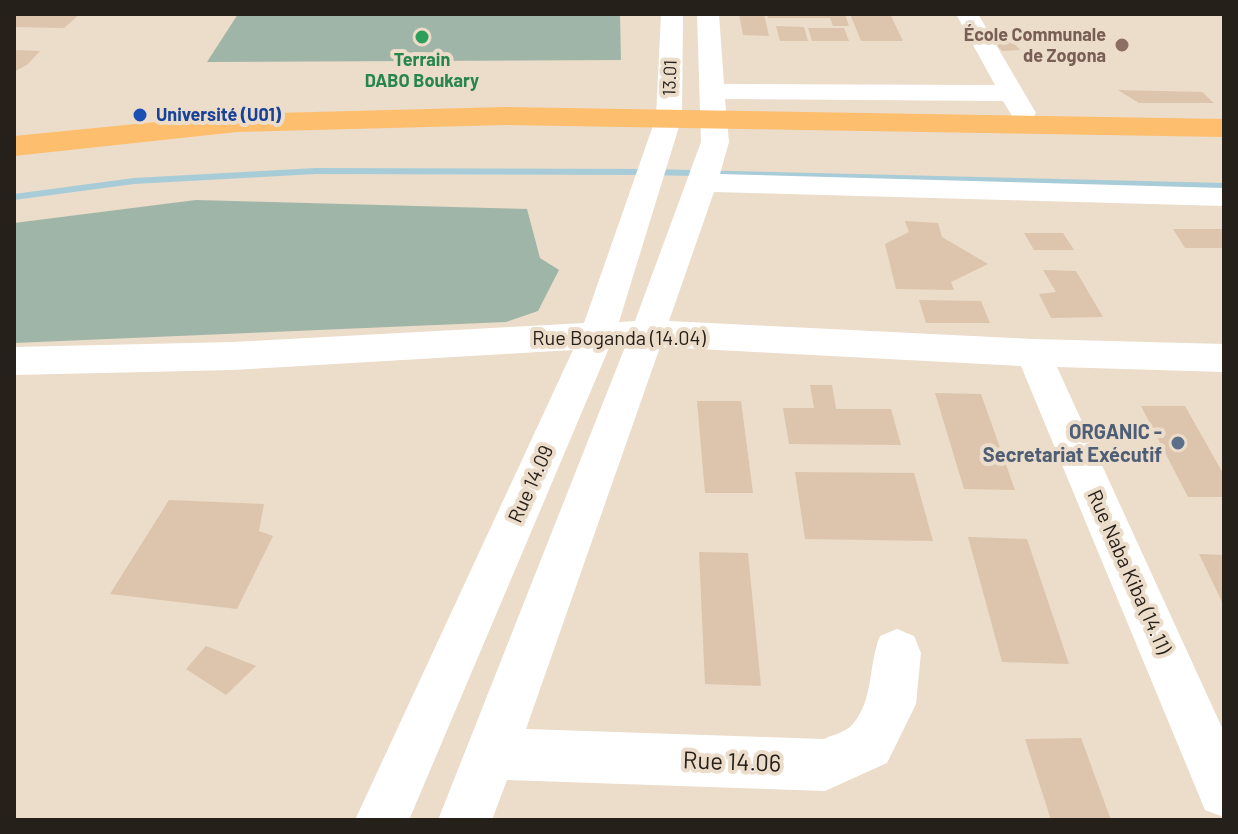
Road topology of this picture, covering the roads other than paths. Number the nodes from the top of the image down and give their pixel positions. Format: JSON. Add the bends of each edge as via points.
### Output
{"nodes":[{"id":1,"x":672,"y":14,"type":"edge"},
{"id":2,"x":708,"y":14,"type":"edge"},
{"id":3,"x":967,"y":14,"type":"edge"},
{"id":4,"x":1012,"y":93,"type":"junction"},
{"id":5,"x":715,"y":117,"type":"junction"},
{"id":6,"x":1028,"y":122,"type":"junction"},
{"id":7,"x":1224,"y":128,"type":"edge"},
{"id":8,"x":664,"y":129,"type":"junction"},
{"id":9,"x":14,"y":146,"type":"edge"},
{"id":10,"x":1224,"y":153,"type":"edge"},
{"id":11,"x":14,"y":165,"type":"edge"},
{"id":12,"x":703,"y":183,"type":"junction"},
{"id":13,"x":1224,"y":197,"type":"edge"},
{"id":14,"x":647,"y":333,"type":"junction"},
{"id":15,"x":598,"y":334,"type":"junction"},
{"id":16,"x":1033,"y":353,"type":"junction"},
{"id":17,"x":1224,"y":358,"type":"edge"},
{"id":18,"x":14,"y":361,"type":"edge"},
{"id":19,"x":897,"y":653,"type":"dead end"},
{"id":20,"x":492,"y":754,"type":"junction"},
{"id":21,"x":1219,"y":766,"type":"edge"},
{"id":22,"x":382,"y":820,"type":"edge"},
{"id":23,"x":465,"y":820,"type":"edge"}],
"edges":[{"from":1,"to":8,"type":"street","name":"13.01"},
{"from":2,"to":5,"type":"street","name":"13.01"},
{"from":3,"to":4,"type":"street"},
{"from":4,"to":5,"type":"street"},
{"from":4,"to":6,"type":"street"},
{"from":5,"to":6,"type":"main road"},
{"from":5,"to":8,"type":"main road"},
{"from":5,"to":10,"type":"main road"},
{"from":5,"to":12,"type":"street"},
{"from":6,"to":7,"type":"main road"},
{"from":8,"to":9,"type":"main road","via":[[505,116],[303,120]]},
{"from":8,"to":11,"type":"main road","via":[[323,143]]},
{"from":8,"to":15,"type":"street","name":"Rue 14.09"},
{"from":12,"to":13,"type":"street"},
{"from":12,"to":14,"type":"street"},
{"from":14,"to":15,"type":"street","name":"Rue Boganda (14.04)"},
{"from":14,"to":16,"type":"street","name":"Rue Boganda (14.04)"},
{"from":14,"to":20,"type":"street"},
{"from":15,"to":18,"type":"street","name":"Rue Boganda (14.04)","via":[[233,356]]},
{"from":15,"to":22,"type":"street","name":"Rue 14.09"},
{"from":16,"to":17,"type":"street","name":"Rue Boganda (14.04)"},
{"from":16,"to":21,"type":"street","name":"Rue Naba Kiba (14.11)"},
{"from":19,"to":20,"type":"street","name":"Rue 14.06","via":[[891,704],[869,745],[825,765]]},
{"from":20,"to":23,"type":"street"}]}
